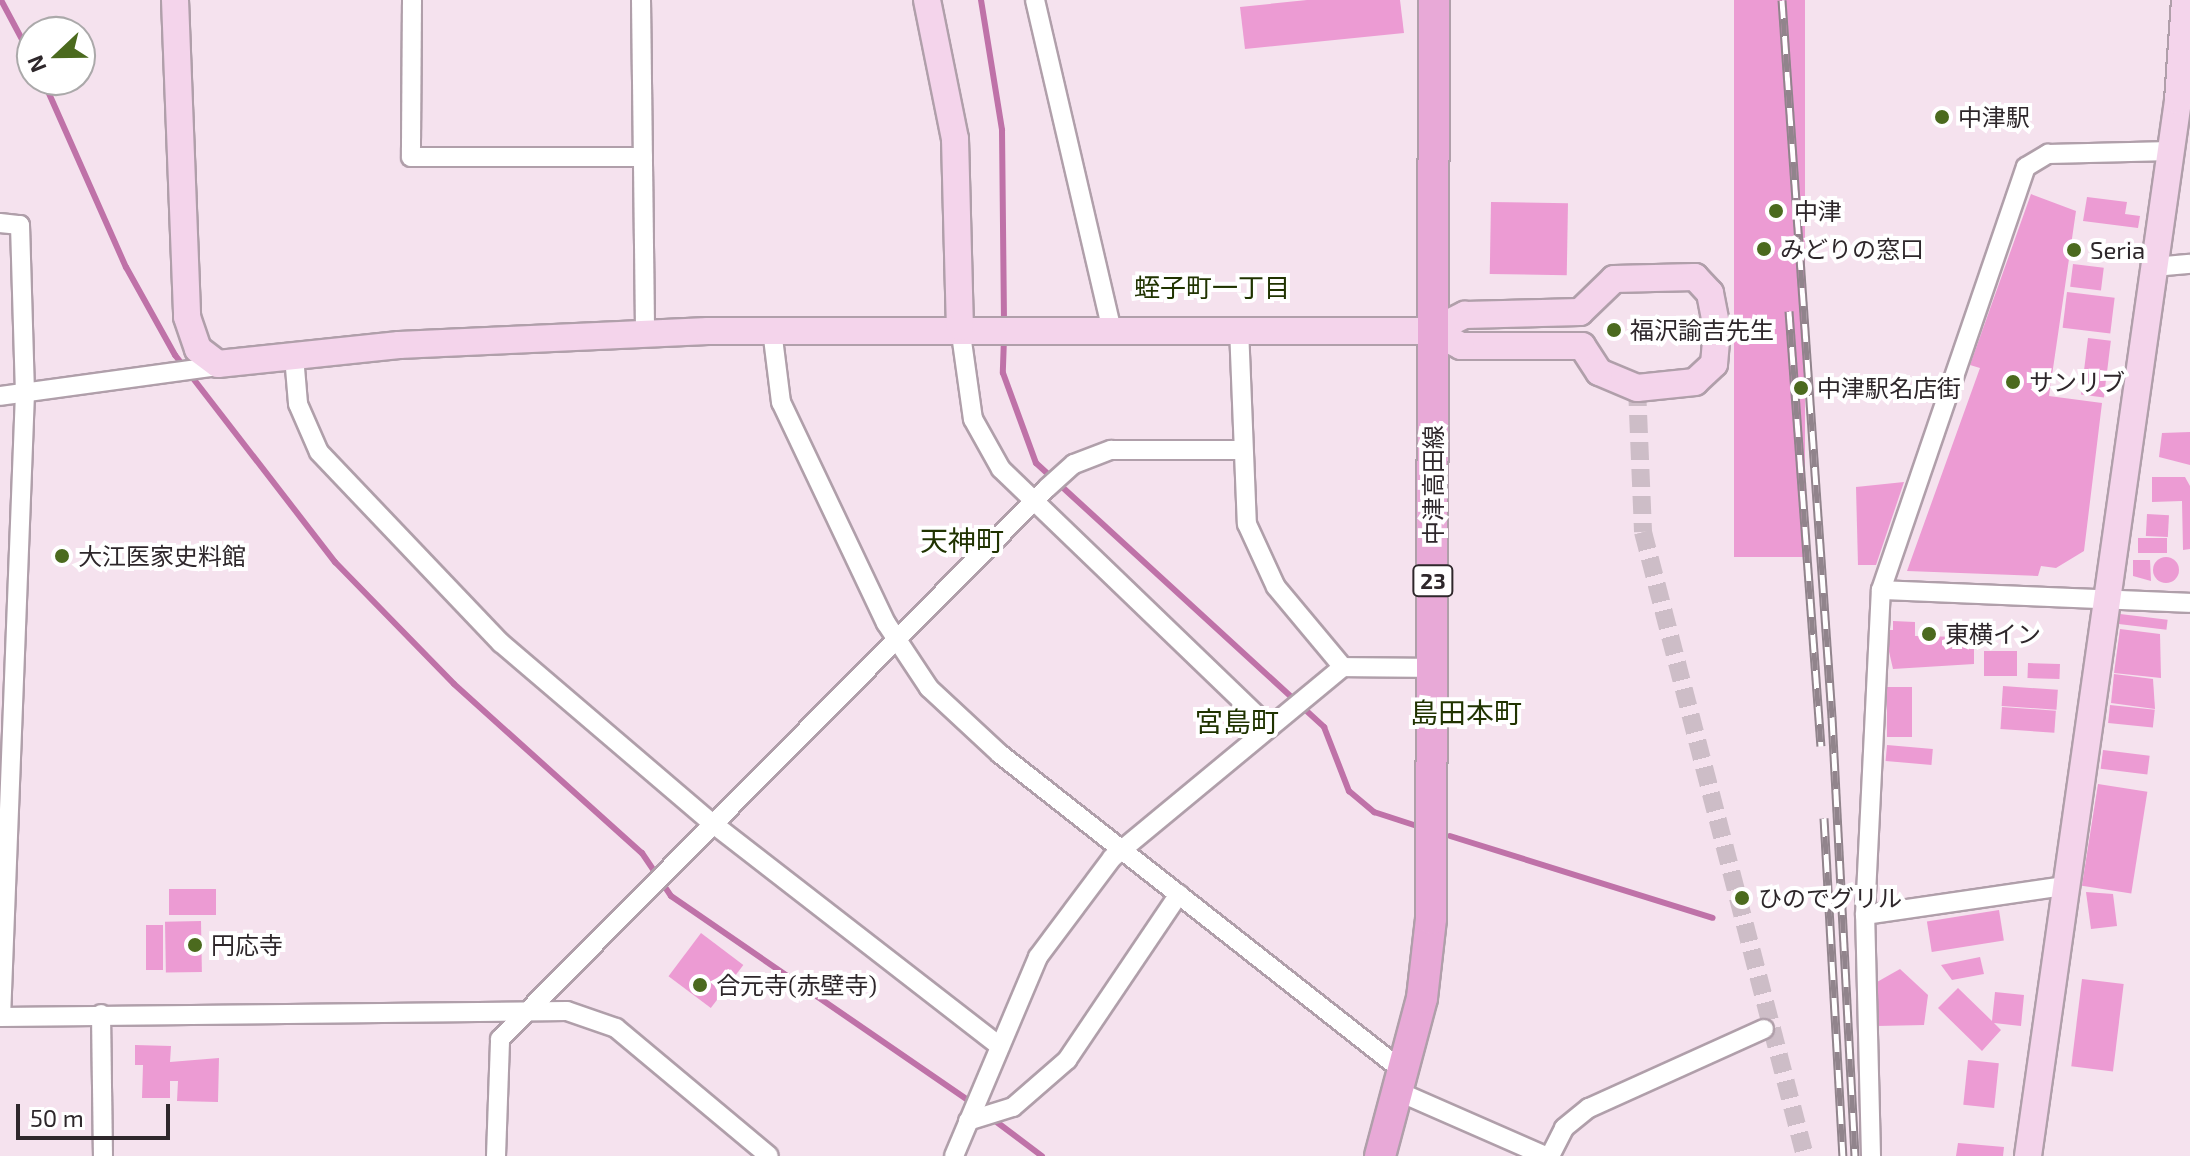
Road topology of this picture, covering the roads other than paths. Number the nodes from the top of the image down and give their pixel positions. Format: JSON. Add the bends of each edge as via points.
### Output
{"nodes":[{"id":1,"x":175,"y":0,"type":"edge"},
{"id":2,"x":412,"y":0,"type":"edge"},
{"id":3,"x":641,"y":0,"type":"edge"},
{"id":4,"x":927,"y":0,"type":"edge"},
{"id":5,"x":1035,"y":0,"type":"edge"},
{"id":6,"x":1434,"y":0,"type":"edge"},
{"id":7,"x":2187,"y":5,"type":"edge"},
{"id":8,"x":2171,"y":151,"type":"junction"},
{"id":9,"x":643,"y":157,"type":"junction"},
{"id":10,"x":0,"y":223,"type":"edge"},
{"id":11,"x":2190,"y":264,"type":"edge"},
{"id":12,"x":2154,"y":267,"type":"junction"},
{"id":13,"x":960,"y":327,"type":"junction"},
{"id":14,"x":1111,"y":327,"type":"junction"},
{"id":15,"x":1239,"y":328,"type":"junction"},
{"id":16,"x":772,"y":330,"type":"junction"},
{"id":17,"x":1433,"y":331,"type":"junction"},
{"id":18,"x":645,"y":333,"type":"junction"},
{"id":19,"x":294,"y":356,"type":"junction"},
{"id":20,"x":233,"y":364,"type":"junction"},
{"id":21,"x":25,"y":393,"type":"junction"},
{"id":22,"x":0,"y":396,"type":"edge"},
{"id":23,"x":1241,"y":450,"type":"junction"},
{"id":24,"x":1032,"y":503,"type":"junction"},
{"id":25,"x":1881,"y":590,"type":"junction"},
{"id":26,"x":2103,"y":599,"type":"junction"},
{"id":27,"x":2190,"y":603,"type":"edge"},
{"id":28,"x":894,"y":640,"type":"junction"},
{"id":29,"x":1343,"y":667,"type":"junction"},
{"id":30,"x":1432,"y":668,"type":"junction"},
{"id":31,"x":1269,"y":727,"type":"junction"},
{"id":32,"x":712,"y":823,"type":"junction"},
{"id":33,"x":1122,"y":849,"type":"junction"},
{"id":34,"x":2063,"y":886,"type":"junction"},
{"id":35,"x":1179,"y":894,"type":"junction"},
{"id":36,"x":1865,"y":915,"type":"junction"},
{"id":37,"x":529,"y":1008,"type":"junction"},
{"id":38,"x":101,"y":1014,"type":"junction"},
{"id":39,"x":0,"y":1017,"type":"edge"},
{"id":40,"x":1764,"y":1029,"type":"dead end"},
{"id":41,"x":1000,"y":1046,"type":"junction"},
{"id":42,"x":1400,"y":1081,"type":"junction"},
{"id":43,"x":968,"y":1121,"type":"junction"},
{"id":44,"x":103,"y":1156,"type":"edge"},
{"id":45,"x":496,"y":1156,"type":"edge"},
{"id":46,"x":769,"y":1156,"type":"edge"},
{"id":47,"x":954,"y":1156,"type":"edge"},
{"id":48,"x":1380,"y":1156,"type":"edge"},
{"id":49,"x":1547,"y":1156,"type":"edge"},
{"id":50,"x":1871,"y":1156,"type":"edge"},
{"id":51,"x":2028,"y":1156,"type":"edge"}],
"edges":[{"from":1,"to":20,"type":"street","via":[[187,317],[202,354]]},
{"from":2,"to":9,"type":"street","via":[[411,157]]},
{"from":3,"to":9,"type":"street"},
{"from":4,"to":13,"type":"street","via":[[955,139]]},
{"from":5,"to":14,"type":"street"},
{"from":6,"to":17,"type":"main road","name":"中津高田線","number":"23"},
{"from":7,"to":8,"type":"street"},
{"from":8,"to":12,"type":"street"},
{"from":8,"to":25,"type":"street","via":[[2048,154],[2026,167]]},
{"from":9,"to":18,"type":"street"},
{"from":10,"to":21,"type":"street","via":[[20,225]]},
{"from":11,"to":12,"type":"street"},
{"from":12,"to":26,"type":"street"},
{"from":13,"to":14,"type":"street"},
{"from":13,"to":16,"type":"street"},
{"from":13,"to":24,"type":"street","via":[[973,419],[993,458]]},
{"from":14,"to":15,"type":"street"},
{"from":15,"to":17,"type":"street"},
{"from":15,"to":23,"type":"street"},
{"from":16,"to":18,"type":"street"},
{"from":16,"to":28,"type":"street","via":[[781,402]]},
{"from":17,"to":17,"type":"street","via":[[1465,315],[1580,312],[1614,279],[1695,277],[1710,293],[1717,330],[1714,364],[1695,382],[1637,388],[1599,372],[1582,346],[1461,346]]},
{"from":17,"to":30,"type":"main road","name":"中津高田線","number":"23"},
{"from":18,"to":19,"type":"street"},
{"from":19,"to":20,"type":"street"},
{"from":19,"to":32,"type":"street","via":[[301,417],[334,470],[501,643]]},
{"from":20,"to":21,"type":"street"},
{"from":21,"to":22,"type":"street"},
{"from":21,"to":39,"type":"street"},
{"from":23,"to":24,"type":"street","via":[[1096,454],[1074,464]]},
{"from":23,"to":29,"type":"street","via":[[1243,506],[1259,557],[1282,595]]},
{"from":24,"to":28,"type":"street"},
{"from":24,"to":31,"type":"street"},
{"from":25,"to":26,"type":"street"},
{"from":25,"to":36,"type":"street"},
{"from":26,"to":27,"type":"street"},
{"from":26,"to":34,"type":"street"},
{"from":28,"to":32,"type":"street"},
{"from":28,"to":33,"type":"street","via":[[957,716]]},
{"from":29,"to":30,"type":"street"},
{"from":29,"to":31,"type":"street"},
{"from":30,"to":42,"type":"main road","name":"中津高田線","number":"23","via":[[1431,919],[1422,998]]},
{"from":31,"to":33,"type":"street"},
{"from":32,"to":37,"type":"street"},
{"from":32,"to":41,"type":"street"},
{"from":33,"to":35,"type":"street"},
{"from":33,"to":41,"type":"street","via":[[1049,939]]},
{"from":34,"to":36,"type":"street"},
{"from":34,"to":51,"type":"street"},
{"from":35,"to":42,"type":"street"},
{"from":35,"to":43,"type":"street","via":[[1067,1060],[1013,1107]]},
{"from":36,"to":50,"type":"street"},
{"from":37,"to":38,"type":"street"},
{"from":37,"to":45,"type":"street","via":[[500,1039]]},
{"from":37,"to":46,"type":"street","via":[[585,1014],[616,1028]]},
{"from":38,"to":39,"type":"street"},
{"from":38,"to":44,"type":"street"},
{"from":40,"to":49,"type":"street","via":[[1589,1108],[1564,1128]]},
{"from":41,"to":43,"type":"street"},
{"from":42,"to":48,"type":"main road","name":"中津高田線","number":"23"},
{"from":42,"to":49,"type":"street"},
{"from":43,"to":47,"type":"street"}]}
